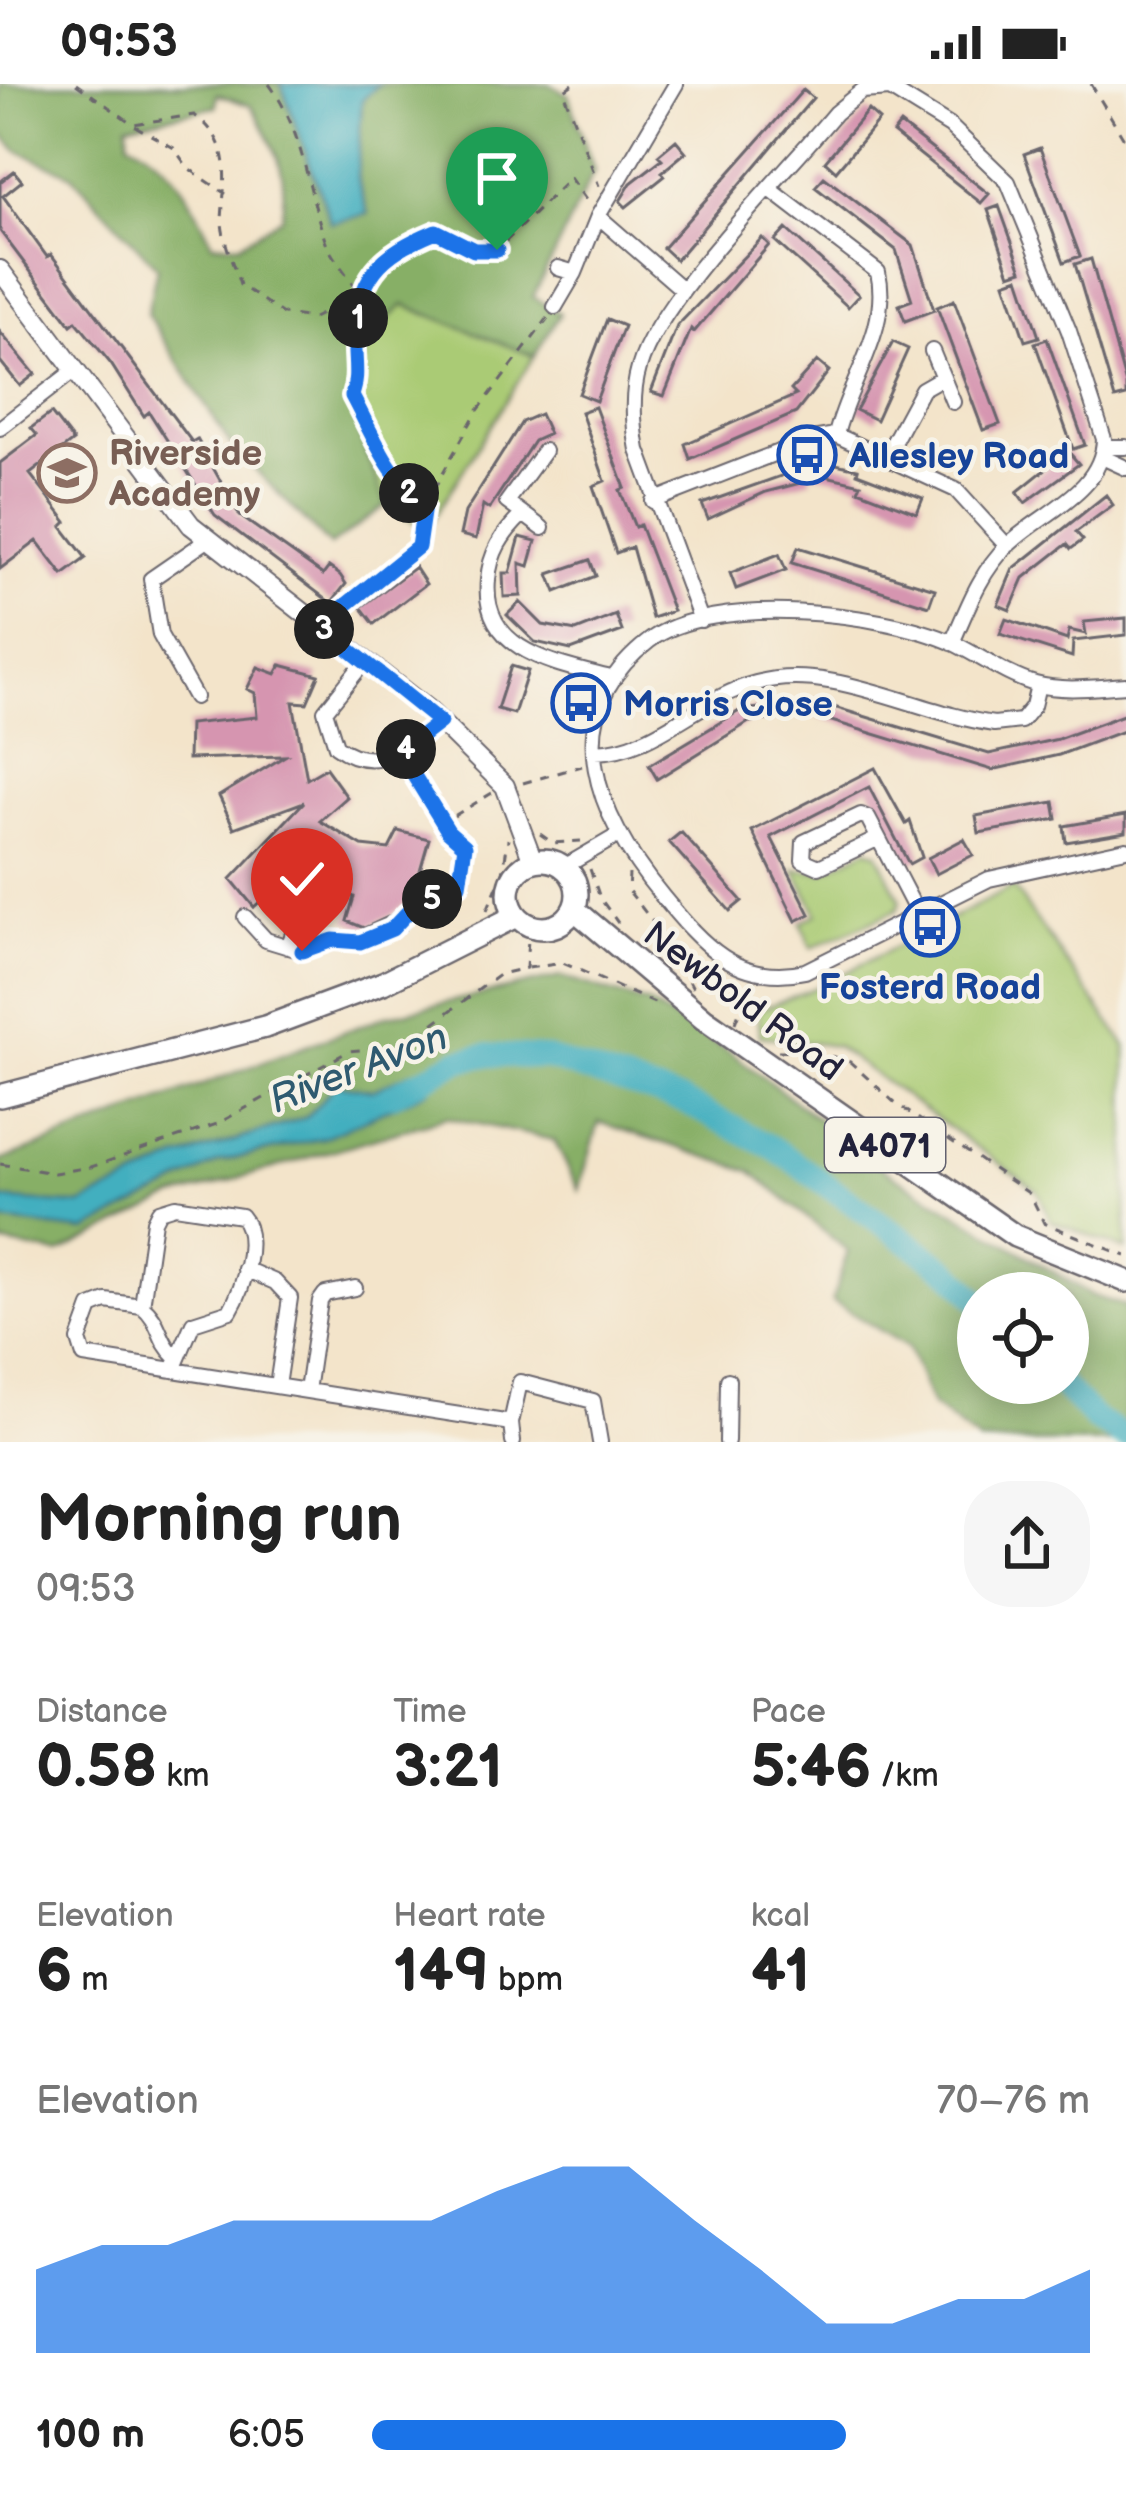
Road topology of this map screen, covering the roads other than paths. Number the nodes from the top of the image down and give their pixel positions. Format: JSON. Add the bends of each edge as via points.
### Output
{"nodes":[{"id":1,"x":676,"y":84,"type":"edge"},
{"id":2,"x":861,"y":88,"type":"edge"},
{"id":3,"x":771,"y":190,"type":"junction"},
{"id":4,"x":598,"y":215,"type":"junction"},
{"id":5,"x":558,"y":268,"type":"dead end"},
{"id":6,"x":0,"y":270,"type":"edge"},
{"id":7,"x":575,"y":273,"type":"junction"},
{"id":8,"x":682,"y":290,"type":"junction"},
{"id":9,"x":554,"y":301,"type":"road end"},
{"id":10,"x":932,"y":350,"type":"dead end"},
{"id":11,"x":76,"y":369,"type":"junction"},
{"id":12,"x":943,"y":377,"type":"junction"},
{"id":13,"x":953,"y":403,"type":"dead end"},
{"id":14,"x":0,"y":428,"type":"edge"},
{"id":15,"x":836,"y":435,"type":"junction"},
{"id":16,"x":1126,"y":447,"type":"edge"},
{"id":17,"x":544,"y":452,"type":"dead end"},
{"id":18,"x":1103,"y":452,"type":"junction"},
{"id":19,"x":886,"y":456,"type":"junction"},
{"id":20,"x":1126,"y":468,"type":"edge"},
{"id":21,"x":653,"y":501,"type":"junction"},
{"id":22,"x":522,"y":515,"type":"junction"},
{"id":23,"x":542,"y":528,"type":"dead end"},
{"id":24,"x":209,"y":539,"type":"junction"},
{"id":25,"x":1006,"y":546,"type":"junction"},
{"id":26,"x":418,"y":547,"type":"road end"},
{"id":27,"x":701,"y":620,"type":"junction"},
{"id":28,"x":320,"y":626,"type":"junction"},
{"id":29,"x":952,"y":643,"type":"junction"},
{"id":30,"x":365,"y":661,"type":"junction"},
{"id":31,"x":614,"y":679,"type":"junction"},
{"id":32,"x":1038,"y":685,"type":"junction"},
{"id":33,"x":1126,"y":685,"type":"edge"},
{"id":34,"x":195,"y":697,"type":"dead end"},
{"id":35,"x":440,"y":722,"type":"junction"},
{"id":36,"x":400,"y":753,"type":"junction"},
{"id":37,"x":596,"y":758,"type":"junction"},
{"id":38,"x":617,"y":836,"type":"junction"},
{"id":39,"x":877,"y":838,"type":"junction"},
{"id":40,"x":1126,"y":849,"type":"edge"},
{"id":41,"x":533,"y":861,"type":"junction"},
{"id":42,"x":564,"y":867,"type":"junction"},
{"id":43,"x":574,"y":909,"type":"junction"},
{"id":44,"x":918,"y":914,"type":"junction"},
{"id":45,"x":516,"y":916,"type":"junction"},
{"id":46,"x":245,"y":917,"type":"dead end"},
{"id":47,"x":299,"y":918,"type":"dead end"},
{"id":48,"x":288,"y":947,"type":"junction"},
{"id":49,"x":0,"y":1096,"type":"edge"},
{"id":50,"x":245,"y":1269,"type":"junction"},
{"id":51,"x":1126,"y":1280,"type":"edge"},
{"id":52,"x":355,"y":1288,"type":"dead end"},
{"id":53,"x":142,"y":1306,"type":"junction"},
{"id":54,"x":174,"y":1363,"type":"junction"},
{"id":55,"x":728,"y":1380,"type":"dead end"},
{"id":56,"x":277,"y":1386,"type":"junction"},
{"id":57,"x":308,"y":1390,"type":"junction"},
{"id":58,"x":511,"y":1423,"type":"junction"},
{"id":59,"x":513,"y":1442,"type":"edge"},
{"id":60,"x":599,"y":1442,"type":"edge"},
{"id":61,"x":728,"y":1442,"type":"edge"}],
"edges":[{"from":1,"to":4,"type":"street"},
{"from":2,"to":3,"type":"street"},
{"from":2,"to":18,"type":"street","via":[[914,100],[1008,182],[1069,331]]},
{"from":3,"to":8,"type":"street"},
{"from":3,"to":15,"type":"street","via":[[878,272],[884,297],[876,334]]},
{"from":4,"to":7,"type":"street"},
{"from":4,"to":8,"type":"street"},
{"from":5,"to":7,"type":"street"},
{"from":6,"to":11,"type":"main road"},
{"from":7,"to":9,"type":"street"},
{"from":8,"to":21,"type":"street","via":[[650,340],[635,393],[638,450]]},
{"from":10,"to":12,"type":"street"},
{"from":11,"to":14,"type":"street"},
{"from":11,"to":24,"type":"main road"},
{"from":12,"to":13,"type":"street"},
{"from":12,"to":19,"type":"street","via":[[922,388]]},
{"from":15,"to":19,"type":"street"},
{"from":15,"to":21,"type":"street"},
{"from":16,"to":18,"type":"street"},
{"from":17,"to":22,"type":"street","via":[[507,502]]},
{"from":18,"to":20,"type":"street"},
{"from":18,"to":25,"type":"street","via":[[1081,487]]},
{"from":19,"to":25,"type":"street","via":[[956,490]]},
{"from":21,"to":27,"type":"street"},
{"from":22,"to":23,"type":"street"},
{"from":22,"to":31,"type":"street","via":[[490,562],[487,608],[497,630],[516,647]]},
{"from":24,"to":28,"type":"main road"},
{"from":24,"to":34,"type":"street","via":[[151,579],[160,635]]},
{"from":25,"to":29,"type":"street"},
{"from":26,"to":28,"type":"street"},
{"from":27,"to":29,"type":"street","via":[[790,613]]},
{"from":27,"to":31,"type":"street","via":[[650,640]]},
{"from":28,"to":30,"type":"main road"},
{"from":29,"to":32,"type":"street"},
{"from":30,"to":35,"type":"main road"},
{"from":30,"to":36,"type":"street","via":[[329,702],[329,734],[358,760]]},
{"from":31,"to":37,"type":"street","via":[[595,718]]},
{"from":32,"to":33,"type":"street"},
{"from":32,"to":37,"type":"street","via":[[1021,722],[994,724],[836,684],[762,681],[695,709],[639,746]]},
{"from":35,"to":36,"type":"street"},
{"from":35,"to":41,"type":"main road","via":[[505,785]]},
{"from":36,"to":48,"type":"street","via":[[467,853],[454,890],[360,942]]},
{"from":37,"to":38,"type":"street","via":[[603,808]]},
{"from":38,"to":42,"type":"street"},
{"from":38,"to":44,"type":"street","via":[[706,949],[754,974],[805,971]]},
{"from":39,"to":39,"type":"street","via":[[868,818],[855,815],[804,842],[802,860],[819,867]]},
{"from":39,"to":44,"type":"street"},
{"from":40,"to":44,"type":"street","via":[[988,879]]},
{"from":41,"to":42,"type":"highway"},
{"from":41,"to":45,"type":"highway","via":[[510,884]]},
{"from":42,"to":43,"type":"highway","via":[[576,886]]},
{"from":43,"to":45,"type":"highway","via":[[547,928]]},
{"from":43,"to":51,"type":"highway","name":"Newbold Road","number":"A4071","via":[[671,992],[1015,1236]]},
{"from":45,"to":49,"type":"highway","via":[[383,983],[265,1027]]},
{"from":46,"to":48,"type":"street","via":[[266,940]]},
{"from":47,"to":48,"type":"street"},
{"from":50,"to":53,"type":"street","via":[[246,1220],[166,1207],[154,1221]]},
{"from":50,"to":54,"type":"street","via":[[230,1311],[193,1322]]},
{"from":50,"to":56,"type":"street","via":[[290,1298]]},
{"from":52,"to":57,"type":"street","via":[[320,1301]]},
{"from":53,"to":54,"type":"street"},
{"from":53,"to":54,"type":"street","via":[[91,1307],[79,1340],[84,1356]]},
{"from":54,"to":56,"type":"street"},
{"from":55,"to":61,"type":"street"},
{"from":56,"to":57,"type":"street"},
{"from":57,"to":58,"type":"street"},
{"from":58,"to":59,"type":"street"},
{"from":58,"to":60,"type":"street","via":[[520,1382],[582,1394],[599,1411]]}]}
